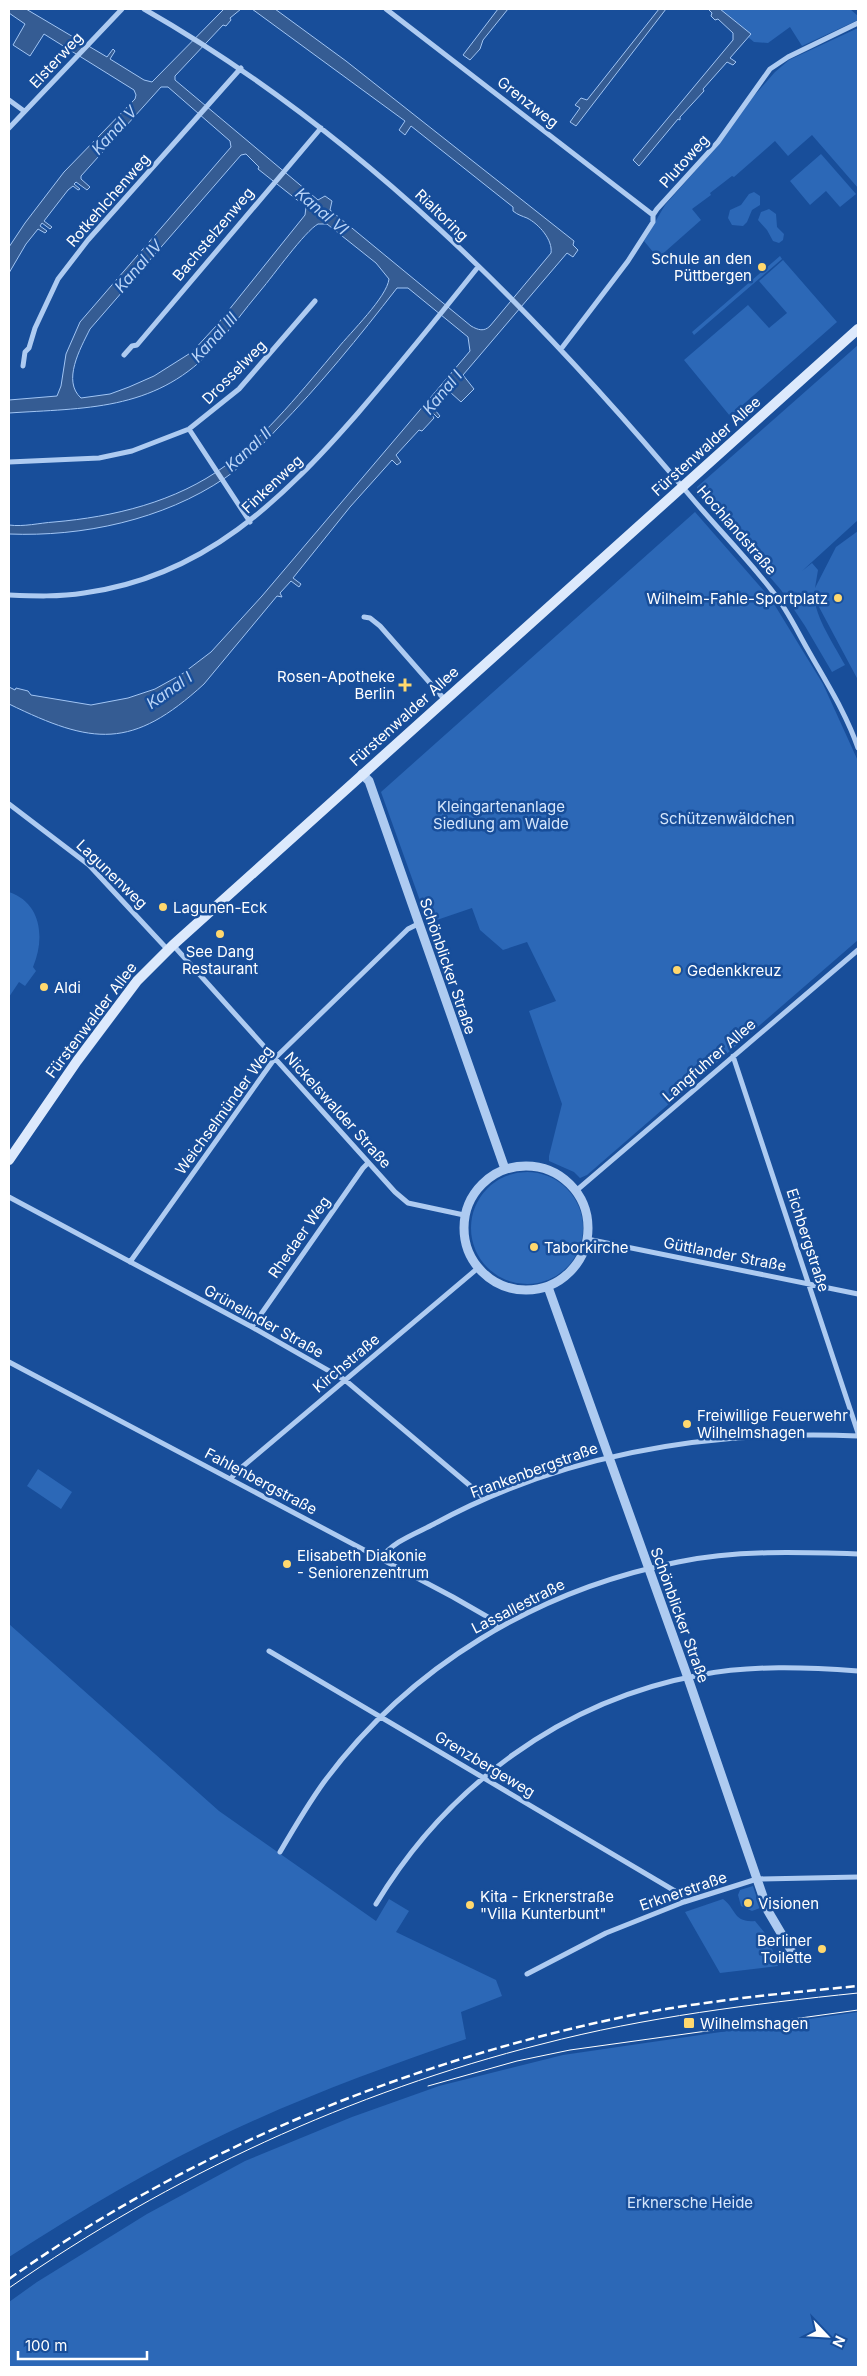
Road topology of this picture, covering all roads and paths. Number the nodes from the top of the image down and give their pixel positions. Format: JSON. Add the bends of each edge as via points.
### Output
{"nodes":[{"id":1,"x":122,"y":9,"type":"edge"},
{"id":2,"x":144,"y":9,"type":"edge"},
{"id":3,"x":386,"y":9,"type":"edge"},
{"id":4,"x":858,"y":23,"type":"edge"},
{"id":5,"x":241,"y":68,"type":"junction"},
{"id":6,"x":9,"y":100,"type":"edge"},
{"id":7,"x":24,"y":111,"type":"junction"},
{"id":8,"x":9,"y":128,"type":"edge"},
{"id":9,"x":320,"y":128,"type":"junction"},
{"id":10,"x":653,"y":215,"type":"junction"},
{"id":11,"x":478,"y":267,"type":"junction"},
{"id":12,"x":315,"y":301,"type":"dead end"},
{"id":13,"x":858,"y":329,"type":"edge"},
{"id":14,"x":561,"y":349,"type":"junction"},
{"id":15,"x":124,"y":355,"type":"dead end"},
{"id":16,"x":23,"y":366,"type":"dead end"},
{"id":17,"x":189,"y":429,"type":"junction"},
{"id":18,"x":9,"y":462,"type":"edge"},
{"id":19,"x":684,"y":486,"type":"junction"},
{"id":20,"x":250,"y":522,"type":"junction"},
{"id":21,"x":9,"y":594,"type":"edge"},
{"id":22,"x":364,"y":617,"type":"dead end"},
{"id":23,"x":445,"y":700,"type":"junction"},
{"id":24,"x":858,"y":748,"type":"edge"},
{"id":25,"x":362,"y":774,"type":"junction"},
{"id":26,"x":9,"y":804,"type":"edge"},
{"id":27,"x":418,"y":924,"type":"junction"},
{"id":28,"x":171,"y":948,"type":"junction"},
{"id":29,"x":858,"y":950,"type":"edge"},
{"id":30,"x":733,"y":1056,"type":"junction"},
{"id":31,"x":275,"y":1058,"type":"junction"},
{"id":32,"x":9,"y":1160,"type":"edge"},
{"id":33,"x":368,"y":1163,"type":"junction"},
{"id":34,"x":505,"y":1169,"type":"junction"},
{"id":35,"x":577,"y":1190,"type":"junction"},
{"id":36,"x":9,"y":1198,"type":"edge"},
{"id":37,"x":464,"y":1215,"type":"junction"},
{"id":38,"x":587,"y":1240,"type":"junction"},
{"id":39,"x":130,"y":1262,"type":"junction"},
{"id":40,"x":478,"y":1268,"type":"junction"},
{"id":41,"x":810,"y":1284,"type":"junction"},
{"id":42,"x":548,"y":1286,"type":"junction"},
{"id":43,"x":858,"y":1294,"type":"edge"},
{"id":44,"x":252,"y":1328,"type":"junction"},
{"id":45,"x":9,"y":1362,"type":"edge"},
{"id":46,"x":345,"y":1380,"type":"junction"},
{"id":47,"x":858,"y":1435,"type":"edge"},
{"id":48,"x":609,"y":1456,"type":"junction"},
{"id":49,"x":231,"y":1479,"type":"junction"},
{"id":50,"x":483,"y":1500,"type":"junction"},
{"id":51,"x":858,"y":1554,"type":"edge"},
{"id":52,"x":381,"y":1559,"type":"junction"},
{"id":53,"x":649,"y":1569,"type":"junction"},
{"id":54,"x":497,"y":1628,"type":"junction"},
{"id":55,"x":269,"y":1651,"type":"dead end"},
{"id":56,"x":858,"y":1671,"type":"edge"},
{"id":57,"x":688,"y":1678,"type":"junction"},
{"id":58,"x":380,"y":1716,"type":"junction"},
{"id":59,"x":482,"y":1777,"type":"junction"},
{"id":60,"x":280,"y":1852,"type":"dead end"},
{"id":61,"x":757,"y":1878,"type":"junction"},
{"id":62,"x":858,"y":1878,"type":"edge"},
{"id":63,"x":684,"y":1902,"type":"junction"},
{"id":64,"x":376,"y":1904,"type":"dead end"},
{"id":65,"x":791,"y":1950,"type":"dead end"},
{"id":66,"x":526,"y":1974,"type":"dead end"}],
"edges":[{"from":1,"to":7,"type":"street","name":"Elsterweg"},
{"from":2,"to":5,"type":"street","name":"Rialtoring"},
{"from":3,"to":10,"type":"street","name":"Grenzweg"},
{"from":4,"to":10,"type":"street","name":"Plutoweg","via":[[770,69],[718,142]]},
{"from":5,"to":9,"type":"street","name":"Rialtoring"},
{"from":5,"to":16,"type":"street","name":"Rotkehlchenweg","via":[[88,240],[58,279],[25,352]]},
{"from":6,"to":7,"type":"street"},
{"from":7,"to":8,"type":"street","name":"Elsterweg"},
{"from":9,"to":11,"type":"street","name":"Rialtoring","via":[[394,187]]},
{"from":9,"to":15,"type":"street","name":"Bachstelzenweg","via":[[137,344]]},
{"from":10,"to":14,"type":"street","name":"Plutoweg","via":[[653,222],[628,261]]},
{"from":11,"to":14,"type":"street","name":"Rialtoring"},
{"from":11,"to":20,"type":"street","name":"Finkenweg","via":[[320,455]]},
{"from":12,"to":17,"type":"street","name":"Drosselweg","via":[[239,389]]},
{"from":13,"to":19,"type":"main road","name":"Fürstenwalder Allee"},
{"from":14,"to":19,"type":"street","name":"Rialtoring"},
{"from":17,"to":18,"type":"street","name":"Drosselweg","via":[[141,448],[99,458]]},
{"from":17,"to":20,"type":"street"},
{"from":19,"to":23,"type":"main road","name":"Fürstenwalder Allee"},
{"from":19,"to":24,"type":"street","name":"Hochlandstraße","via":[[774,592],[846,717]]},
{"from":20,"to":21,"type":"street","name":"Finkenweg","via":[[202,554],[140,580],[84,594]]},
{"from":22,"to":23,"type":"street","via":[[380,626]]},
{"from":23,"to":25,"type":"main road","name":"Fürstenwalder Allee"},
{"from":25,"to":27,"type":"street","name":"Schönblicker Straße","via":[[369,781]]},
{"from":25,"to":28,"type":"main road","name":"Fürstenwalder Allee"},
{"from":26,"to":28,"type":"street","name":"Lagunenweg","via":[[89,864]]},
{"from":27,"to":31,"type":"street","name":"Weichselmünder Weg","via":[[408,928]]},
{"from":27,"to":34,"type":"street","name":"Schönblicker Straße"},
{"from":28,"to":31,"type":"street","name":"Nickelswalder Straße"},
{"from":28,"to":32,"type":"main road","name":"Fürstenwalder Allee","via":[[137,981]]},
{"from":29,"to":30,"type":"street","name":"Langfuhrer Allee"},
{"from":30,"to":35,"type":"street","name":"Langfuhrer Allee"},
{"from":30,"to":41,"type":"street","name":"Eichbergstraße"},
{"from":31,"to":33,"type":"street","name":"Nickelswalder Straße"},
{"from":31,"to":39,"type":"street","name":"Weichselmünder Weg"},
{"from":33,"to":37,"type":"street","name":"Nickelswalder Straße","via":[[408,1203]]},
{"from":33,"to":44,"type":"street","name":"Rhedaer Weg"},
{"from":34,"to":35,"type":"street","via":[[519,1165],[550,1170]]},
{"from":34,"to":37,"type":"street","via":[[482,1184]]},
{"from":35,"to":38,"type":"street","via":[[587,1214]]},
{"from":36,"to":39,"type":"street","name":"Grünelinder Straße"},
{"from":37,"to":40,"type":"street","via":[[467,1244]]},
{"from":38,"to":41,"type":"street","name":"Güttlander Straße"},
{"from":38,"to":42,"type":"street","via":[[577,1264],[561,1280]]},
{"from":39,"to":44,"type":"street","name":"Grünelinder Straße"},
{"from":40,"to":42,"type":"street","via":[[493,1281],[506,1286],[533,1290]]},
{"from":40,"to":46,"type":"street","name":"Kirchstraße"},
{"from":41,"to":43,"type":"street","name":"Güttlander Straße"},
{"from":41,"to":47,"type":"street","name":"Eichbergstraße"},
{"from":42,"to":48,"type":"street","name":"Schönblicker Straße"},
{"from":44,"to":46,"type":"street","name":"Grünelinder Straße"},
{"from":45,"to":49,"type":"street","name":"Fahlenbergstraße"},
{"from":46,"to":49,"type":"street","name":"Kirchstraße"},
{"from":46,"to":50,"type":"street","name":"Grünelinder Straße"},
{"from":47,"to":48,"type":"street","name":"Frankenbergstraße","via":[[738,1436]]},
{"from":48,"to":50,"type":"street","name":"Frankenbergstraße","via":[[540,1477]]},
{"from":48,"to":53,"type":"street","name":"Schönblicker Straße"},
{"from":49,"to":52,"type":"street","name":"Fahlenbergstraße"},
{"from":50,"to":52,"type":"street","name":"Frankenbergstraße","via":[[398,1544]]},
{"from":51,"to":53,"type":"street","name":"Lassallestraße","via":[[739,1554]]},
{"from":52,"to":54,"type":"street","name":"Fahlenbergstraße","via":[[493,1620]]},
{"from":53,"to":54,"type":"street","name":"Lassallestraße","via":[[579,1590]]},
{"from":53,"to":57,"type":"street","name":"Schönblicker Straße"},
{"from":54,"to":58,"type":"street","name":"Lassallestraße","via":[[434,1669]]},
{"from":55,"to":58,"type":"street","name":"Grenzbergeweg"},
{"from":56,"to":57,"type":"street","via":[[781,1668],[734,1670]]},
{"from":57,"to":59,"type":"street","via":[[634,1693],[578,1715],[526,1744]]},
{"from":57,"to":61,"type":"street","name":"Schönblicker Straße"},
{"from":58,"to":59,"type":"street","name":"Grenzbergeweg"},
{"from":58,"to":60,"type":"street","name":"Lassallestraße","via":[[324,1782]]},
{"from":59,"to":63,"type":"street","name":"Grenzbergeweg","via":[[680,1894]]},
{"from":59,"to":64,"type":"street","via":[[428,1830]]},
{"from":61,"to":62,"type":"street","name":"Erknerstraße"},
{"from":61,"to":63,"type":"street","name":"Erknerstraße"},
{"from":61,"to":65,"type":"street","name":"Schönblicker Straße","via":[[768,1911]]},
{"from":63,"to":66,"type":"street","name":"Erknerstraße","via":[[606,1933]]}]}
